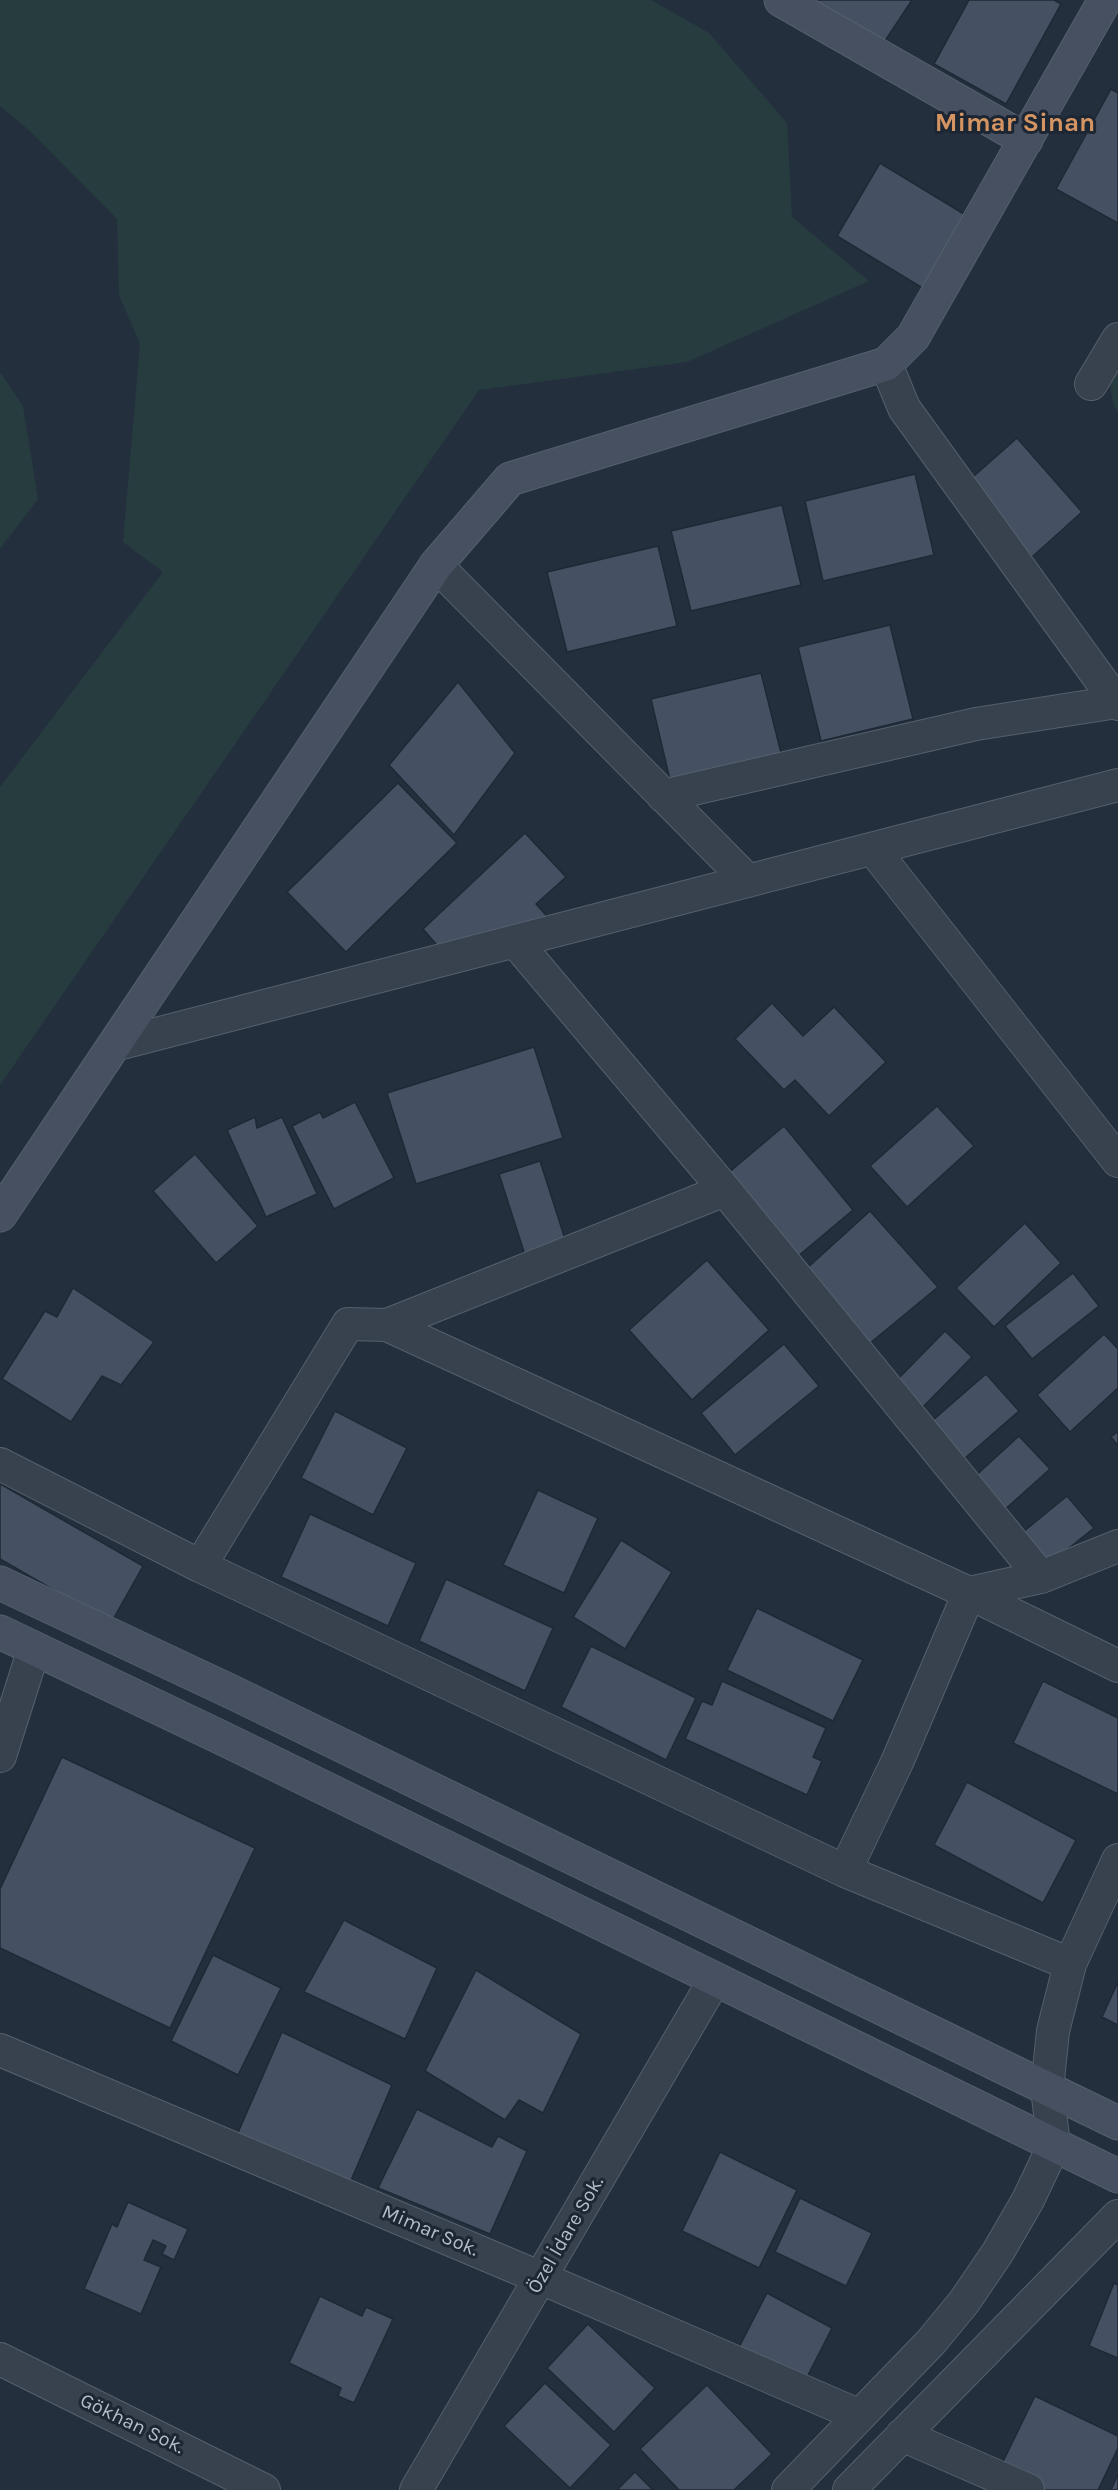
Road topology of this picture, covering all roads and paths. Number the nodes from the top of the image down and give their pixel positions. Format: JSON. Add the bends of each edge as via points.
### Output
{"nodes":[{"id":1,"x":1106,"y":0,"type":"edge"},
{"id":2,"x":786,"y":1,"type":"edge"},
{"id":3,"x":1026,"y":140,"type":"junction"},
{"id":4,"x":1118,"y":339,"type":"edge"},
{"id":5,"x":885,"y":364,"type":"junction"},
{"id":6,"x":1091,"y":384,"type":"dead end"},
{"id":7,"x":436,"y":565,"type":"junction"},
{"id":8,"x":1117,"y":703,"type":"edge"},
{"id":9,"x":1118,"y":785,"type":"edge"},
{"id":10,"x":663,"y":796,"type":"junction"},
{"id":11,"x":873,"y":849,"type":"junction"},
{"id":12,"x":748,"y":881,"type":"junction"},
{"id":13,"x":515,"y":941,"type":"junction"},
{"id":14,"x":114,"y":1046,"type":"junction"},
{"id":15,"x":1118,"y":1161,"type":"edge"},
{"id":16,"x":725,"y":1190,"type":"junction"},
{"id":17,"x":0,"y":1215,"type":"edge"},
{"id":18,"x":387,"y":1325,"type":"junction"},
{"id":19,"x":0,"y":1464,"type":"edge"},
{"id":20,"x":1118,"y":1546,"type":"edge"},
{"id":21,"x":200,"y":1566,"type":"junction"},
{"id":22,"x":1041,"y":1577,"type":"junction"},
{"id":23,"x":0,"y":1583,"type":"edge"},
{"id":24,"x":969,"y":1593,"type":"junction"},
{"id":25,"x":0,"y":1632,"type":"edge"},
{"id":26,"x":34,"y":1648,"type":"junction"},
{"id":27,"x":1118,"y":1666,"type":"edge"},
{"id":28,"x":0,"y":1756,"type":"edge"},
{"id":29,"x":1118,"y":1860,"type":"edge"},
{"id":30,"x":845,"y":1871,"type":"junction"},
{"id":31,"x":1070,"y":1964,"type":"junction"},
{"id":32,"x":715,"y":1979,"type":"junction"},
{"id":33,"x":0,"y":2050,"type":"edge"},
{"id":34,"x":1047,"y":2089,"type":"junction"},
{"id":35,"x":1118,"y":2123,"type":"edge"},
{"id":36,"x":1054,"y":2145,"type":"junction"},
{"id":37,"x":1118,"y":2176,"type":"edge"},
{"id":38,"x":1118,"y":2216,"type":"edge"},
{"id":39,"x":541,"y":2277,"type":"junction"},
{"id":40,"x":0,"y":2359,"type":"edge"},
{"id":41,"x":858,"y":2415,"type":"junction"},
{"id":42,"x":902,"y":2435,"type":"junction"},
{"id":43,"x":264,"y":2490,"type":"edge"},
{"id":44,"x":416,"y":2490,"type":"edge"},
{"id":45,"x":788,"y":2490,"type":"edge"},
{"id":46,"x":849,"y":2490,"type":"edge"},
{"id":47,"x":1028,"y":2490,"type":"edge"}],
"edges":[{"from":1,"to":3,"type":"main road"},
{"from":2,"to":3,"type":"main road"},
{"from":3,"to":5,"type":"main road","via":[[913,337]]},
{"from":4,"to":6,"type":"street"},
{"from":5,"to":7,"type":"main road","via":[[510,479]]},
{"from":5,"to":8,"type":"street","via":[[904,408]]},
{"from":7,"to":10,"type":"street"},
{"from":7,"to":14,"type":"main road"},
{"from":8,"to":10,"type":"street","via":[[976,724]]},
{"from":9,"to":11,"type":"street"},
{"from":10,"to":12,"type":"street"},
{"from":11,"to":12,"type":"street"},
{"from":11,"to":15,"type":"street"},
{"from":12,"to":13,"type":"street"},
{"from":13,"to":14,"type":"street"},
{"from":13,"to":16,"type":"street"},
{"from":14,"to":17,"type":"main road"},
{"from":16,"to":18,"type":"street"},
{"from":16,"to":22,"type":"street"},
{"from":18,"to":21,"type":"street","via":[[348,1324]]},
{"from":18,"to":24,"type":"street"},
{"from":19,"to":21,"type":"street"},
{"from":20,"to":22,"type":"street"},
{"from":21,"to":30,"type":"street"},
{"from":22,"to":24,"type":"street"},
{"from":23,"to":34,"type":"main road"},
{"from":24,"to":27,"type":"street"},
{"from":24,"to":30,"type":"street","via":[[898,1760]]},
{"from":25,"to":26,"type":"main road"},
{"from":26,"to":28,"type":"street"},
{"from":26,"to":32,"type":"main road"},
{"from":29,"to":31,"type":"street"},
{"from":30,"to":31,"type":"street"},
{"from":31,"to":34,"type":"street","via":[[1053,2031]]},
{"from":32,"to":36,"type":"main road"},
{"from":32,"to":39,"type":"street","name":"Özel İdare Sok."},
{"from":33,"to":39,"type":"street","name":"Mimar Sok."},
{"from":34,"to":35,"type":"main road"},
{"from":34,"to":36,"type":"street"},
{"from":36,"to":37,"type":"main road"},
{"from":36,"to":41,"type":"street","via":[[1028,2200],[964,2302],[903,2372]]},
{"from":38,"to":42,"type":"street"},
{"from":39,"to":41,"type":"street","name":"Mimar Sok."},
{"from":39,"to":44,"type":"street","name":"Özel İdare Sok."},
{"from":40,"to":43,"type":"street","name":"Gökhan Sok."},
{"from":41,"to":45,"type":"street"},
{"from":42,"to":46,"type":"street"},
{"from":42,"to":47,"type":"street"}]}
